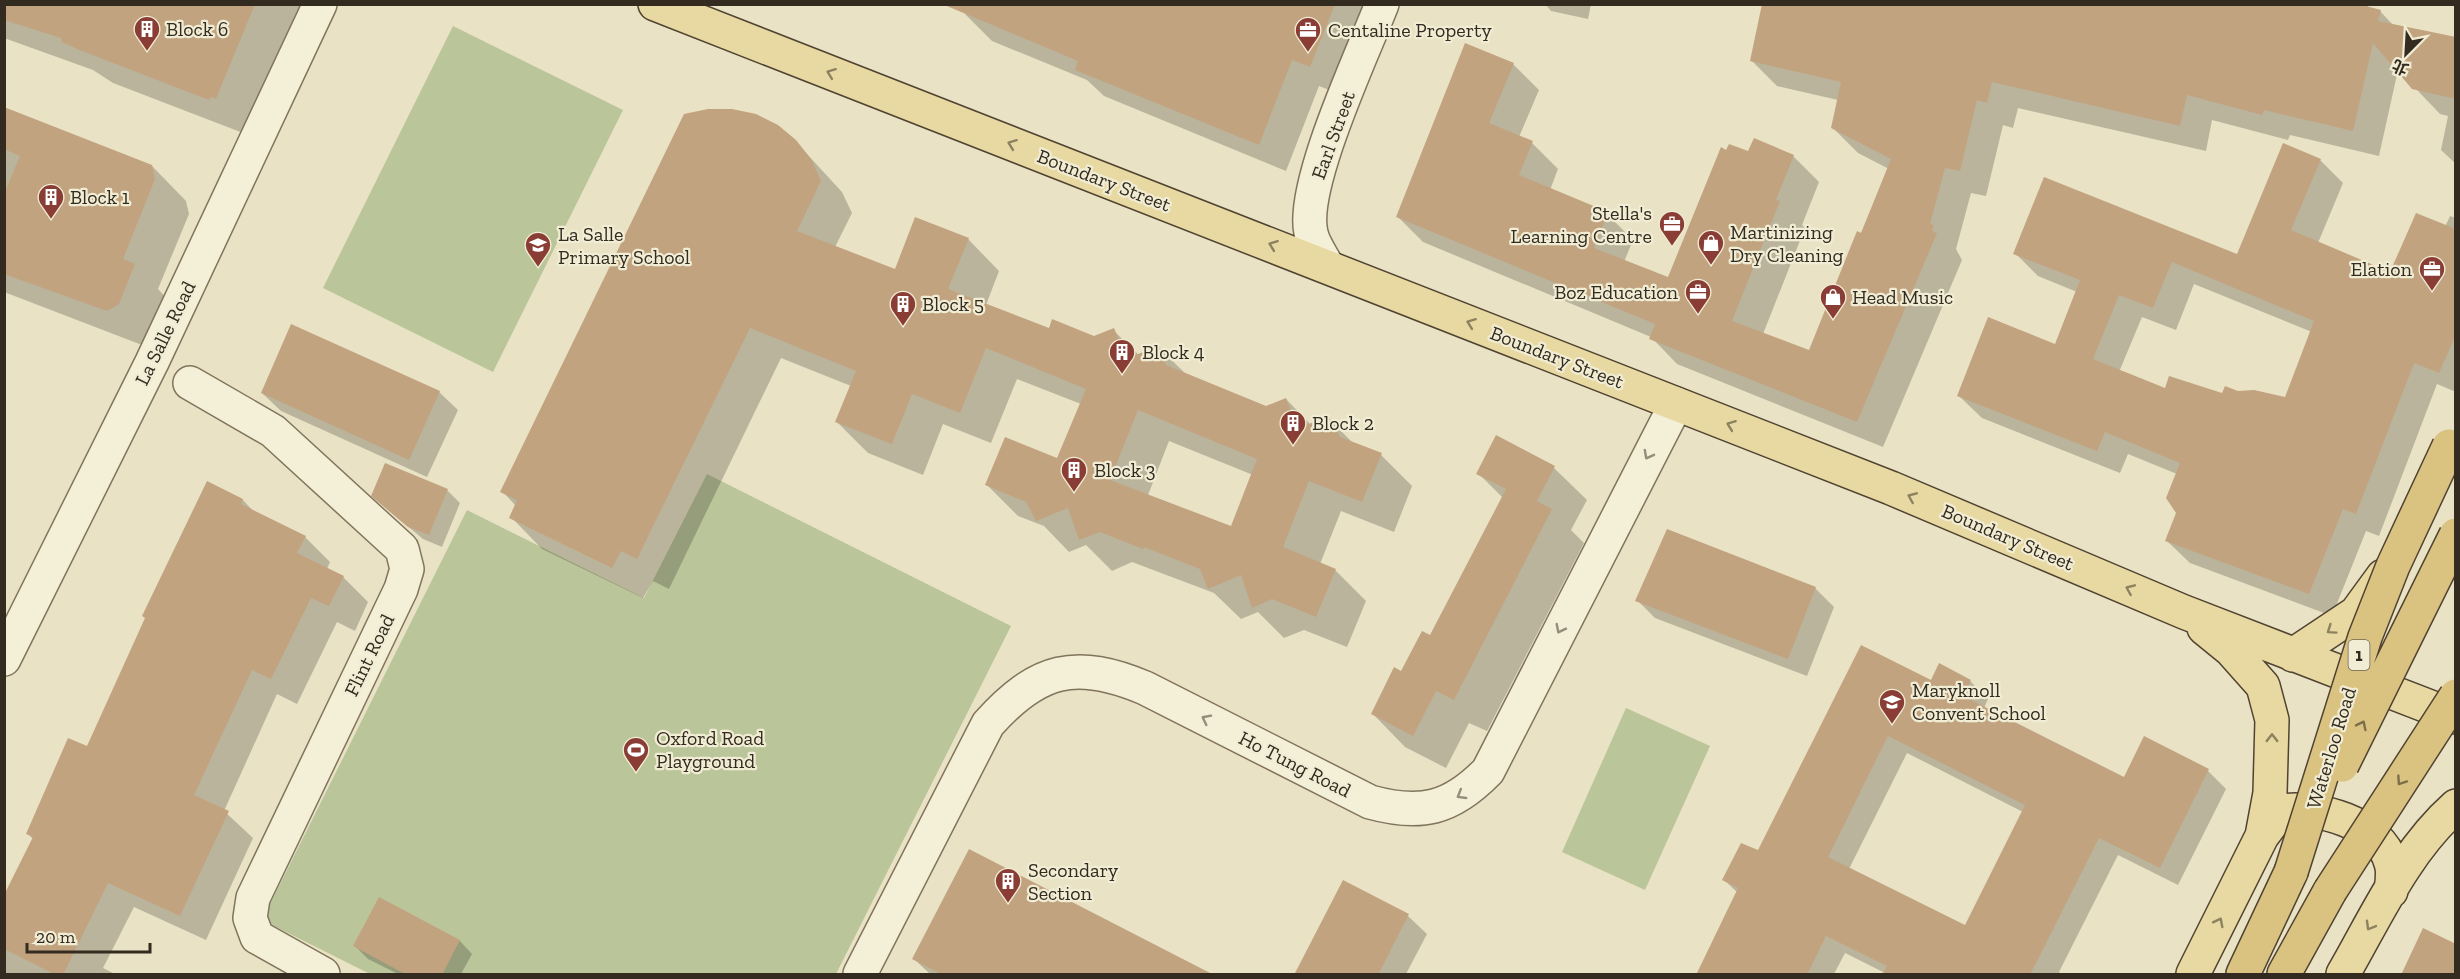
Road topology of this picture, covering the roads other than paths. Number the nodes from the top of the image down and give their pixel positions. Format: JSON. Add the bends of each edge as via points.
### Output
{"nodes":[{"id":1,"x":320,"y":4,"type":"edge"},
{"id":2,"x":655,"y":4,"type":"edge"},
{"id":3,"x":1383,"y":4,"type":"edge"},
{"id":4,"x":1327,"y":266,"type":"junction"},
{"id":5,"x":190,"y":383,"type":"dead end"},
{"id":6,"x":1676,"y":404,"type":"junction"},
{"id":7,"x":2456,"y":434,"type":"edge"},
{"id":8,"x":2456,"y":444,"type":"edge"},
{"id":9,"x":2456,"y":535,"type":"edge"},
{"id":10,"x":2184,"y":612,"type":"junction"},
{"id":11,"x":2293,"y":655,"type":"junction"},
{"id":12,"x":4,"y":659,"type":"edge"},
{"id":13,"x":2456,"y":696,"type":"edge"},
{"id":14,"x":2456,"y":717,"type":"edge"},
{"id":15,"x":2456,"y":806,"type":"edge"},
{"id":16,"x":2262,"y":836,"type":"junction"},
{"id":17,"x":2291,"y":872,"type":"junction"},
{"id":18,"x":2391,"y":891,"type":"junction"},
{"id":19,"x":322,"y":975,"type":"edge"},
{"id":20,"x":860,"y":975,"type":"edge"},
{"id":21,"x":2193,"y":975,"type":"edge"},
{"id":22,"x":2243,"y":975,"type":"edge"},
{"id":23,"x":2284,"y":975,"type":"edge"},
{"id":24,"x":2343,"y":975,"type":"edge"}],
"edges":[{"from":1,"to":12,"type":"street","name":"La Salle Road","via":[[152,362]]},
{"from":4,"to":2,"type":"main road","name":"Boundary Street","one_way":true},
{"from":3,"to":4,"type":"street","name":"Earl Street","via":[[1322,155],[1311,200],[1311,233]]},
{"from":6,"to":4,"type":"main road","name":"Boundary Street","one_way":true},
{"from":5,"to":19,"type":"street","name":"Flint Road","via":[[273,431],[402,549],[407,569],[254,898],[250,918],[257,937]]},
{"from":10,"to":6,"type":"main road","name":"Boundary Street","one_way":true,"via":[[1891,488]]},
{"from":6,"to":20,"type":"street","name":"Ho Tung Road","one_way":true,"via":[[1488,771],[1470,790],[1439,805],[1396,809],[1370,802],[1112,674],[1077,671],[1042,679],[1012,697],[988,724]]},
{"from":7,"to":17,"type":"highway","name":"Waterloo Road","number":"1","bridge":true,"via":[[2393,566],[2365,637]]},
{"from":8,"to":11,"type":"main road","one_way":true,"via":[[2368,600],[2356,613]]},
{"from":17,"to":9,"type":"highway","one_way":true,"bridge":true},
{"from":10,"to":11,"type":"main road","name":"Boundary Street"},
{"from":16,"to":10,"type":"main road","one_way":true,"via":[[2271,793],[2272,730],[2263,686],[2231,650]]},
{"from":11,"to":14,"type":"main road","name":"Boundary Street"},
{"from":13,"to":23,"type":"highway","one_way":true,"bridge":true,"via":[[2331,891]]},
{"from":15,"to":18,"type":"main road","via":[[2436,824]]},
{"from":16,"to":18,"type":"main road","via":[[2281,811],[2311,810],[2342,818],[2374,837],[2386,851],[2391,863]]},
{"from":21,"to":16,"type":"main road","one_way":true},
{"from":17,"to":22,"type":"highway","name":"Waterloo Road","number":"1"},
{"from":18,"to":24,"type":"main road","one_way":true}]}
